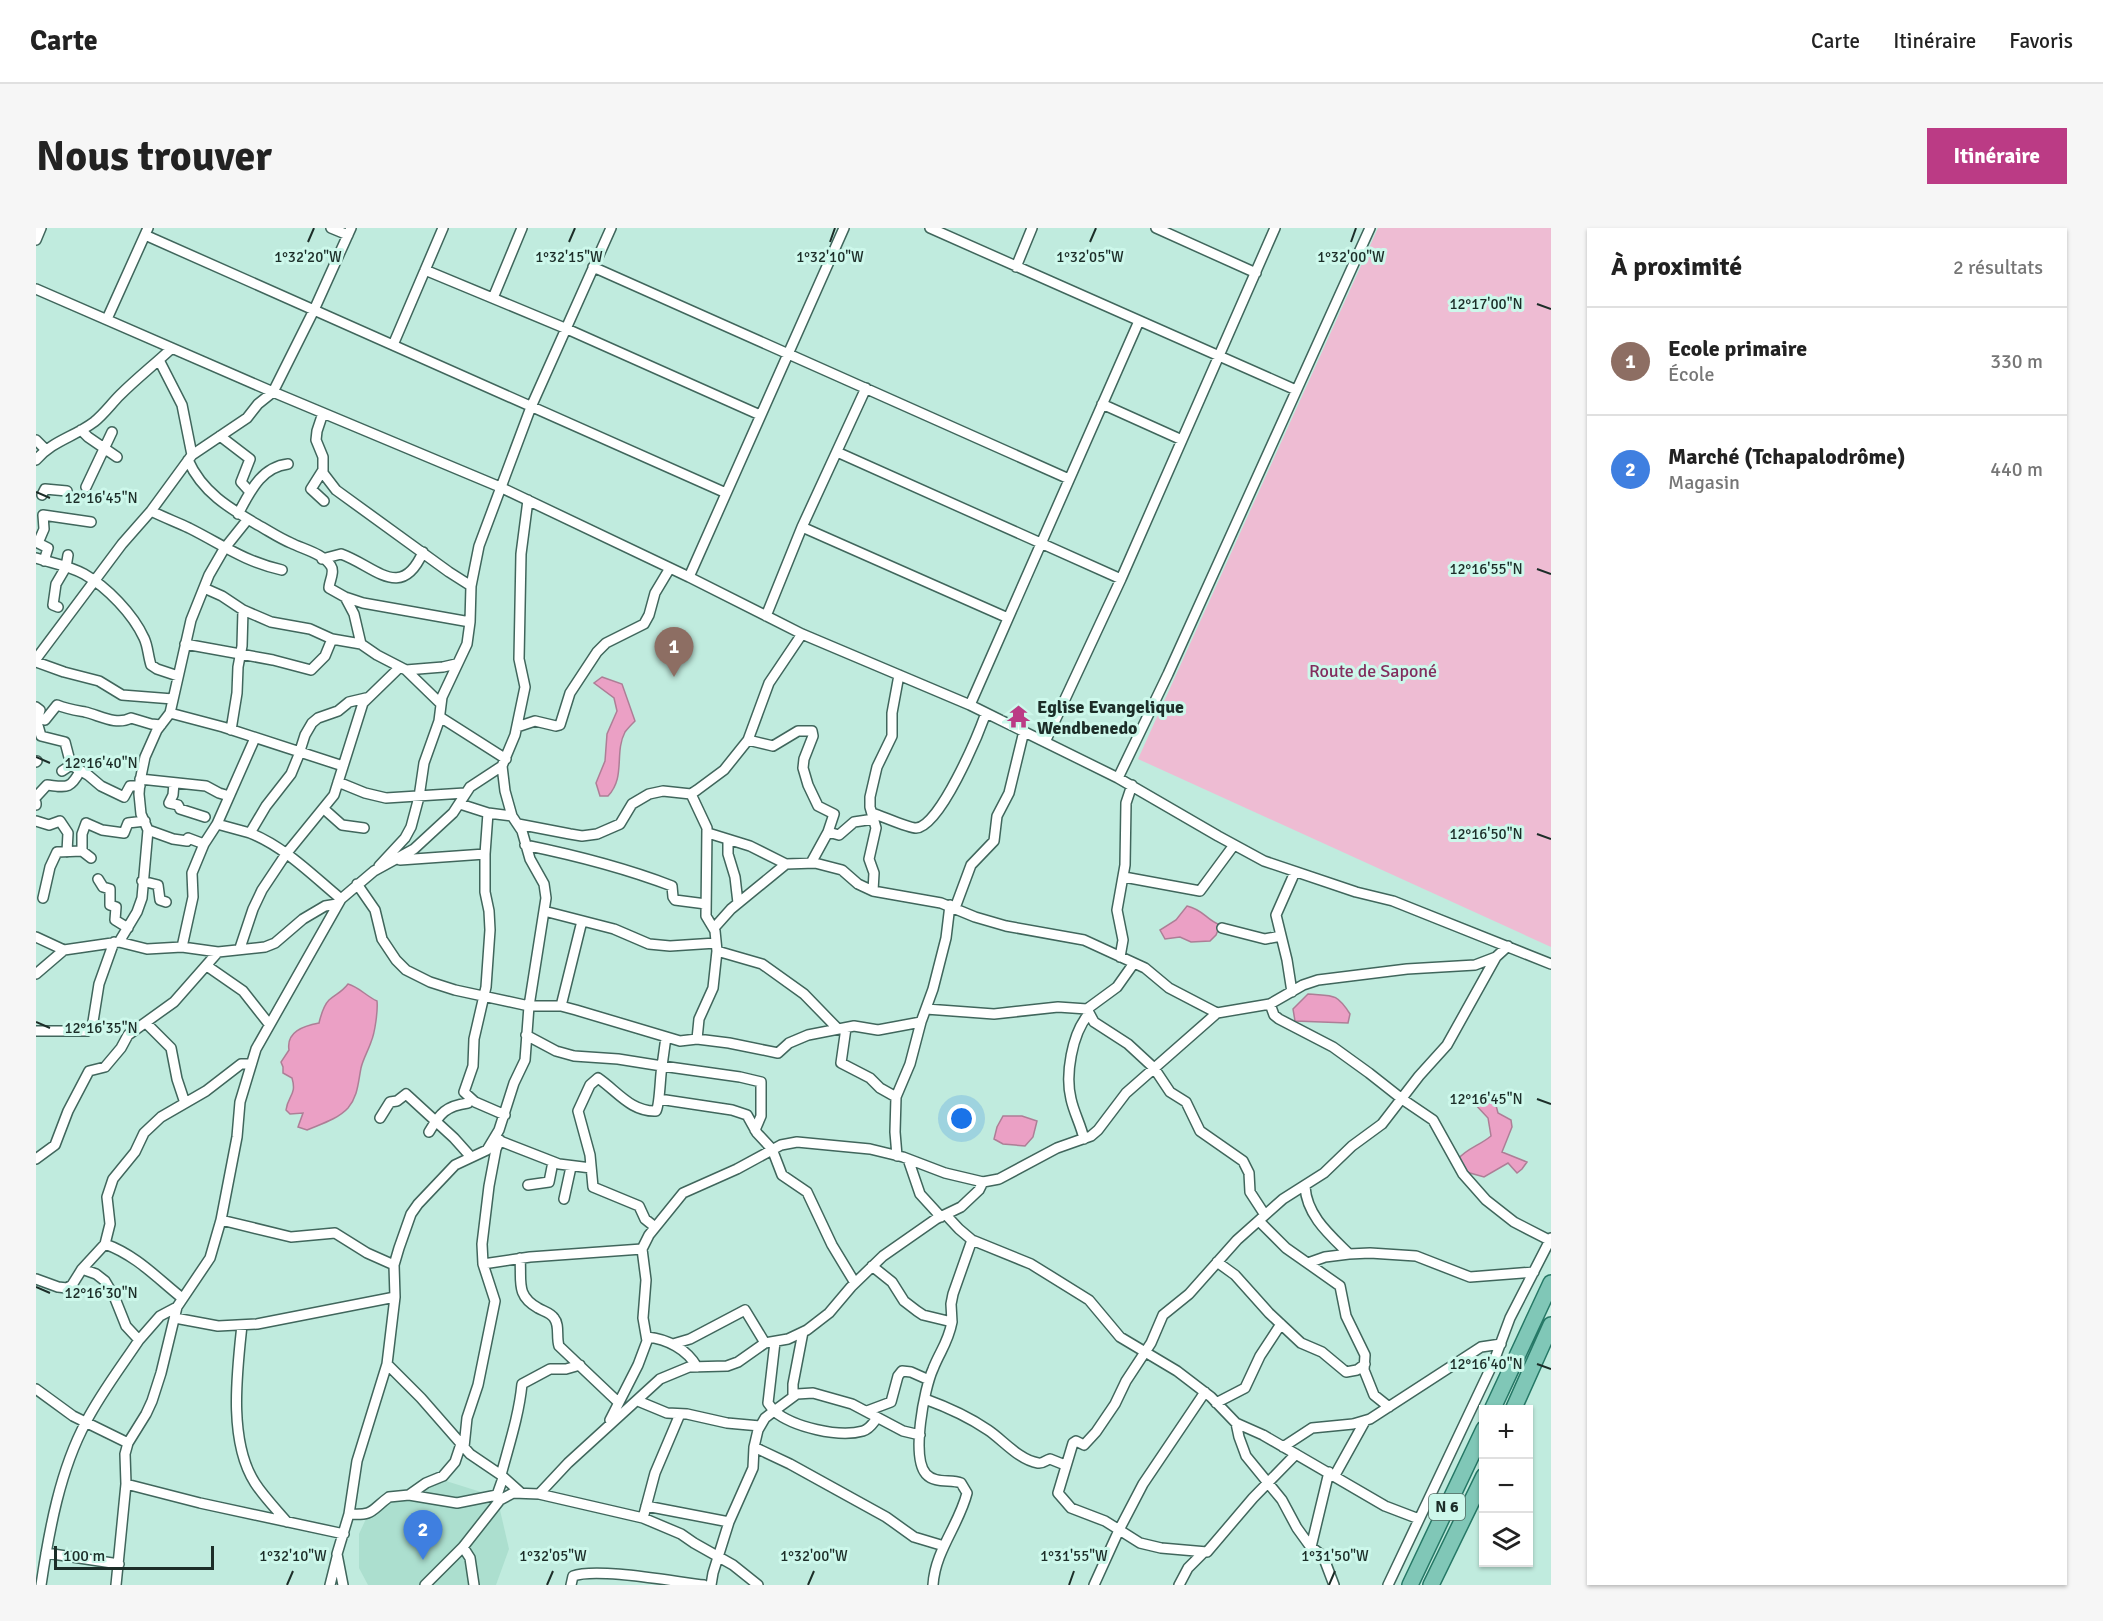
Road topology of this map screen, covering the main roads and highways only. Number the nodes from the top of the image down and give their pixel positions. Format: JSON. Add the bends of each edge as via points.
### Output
{"nodes":[{"id":1,"x":1551,"y":1283,"type":"edge"},
{"id":2,"x":1551,"y":1325,"type":"edge"},
{"id":3,"x":1494,"y":1405,"type":"edge"},
{"id":4,"x":1515,"y":1405,"type":"edge"},
{"id":5,"x":1479,"y":1440,"type":"edge"},
{"id":6,"x":1479,"y":1486,"type":"edge"},
{"id":7,"x":1410,"y":1585,"type":"edge"},
{"id":8,"x":1431,"y":1585,"type":"edge"}],
"edges":[{"from":1,"to":3,"type":"main road"},
{"from":2,"to":4,"type":"main road"},
{"from":5,"to":7,"type":"main road","number":"N 6"},
{"from":6,"to":8,"type":"main road","number":"N 6"}]}
